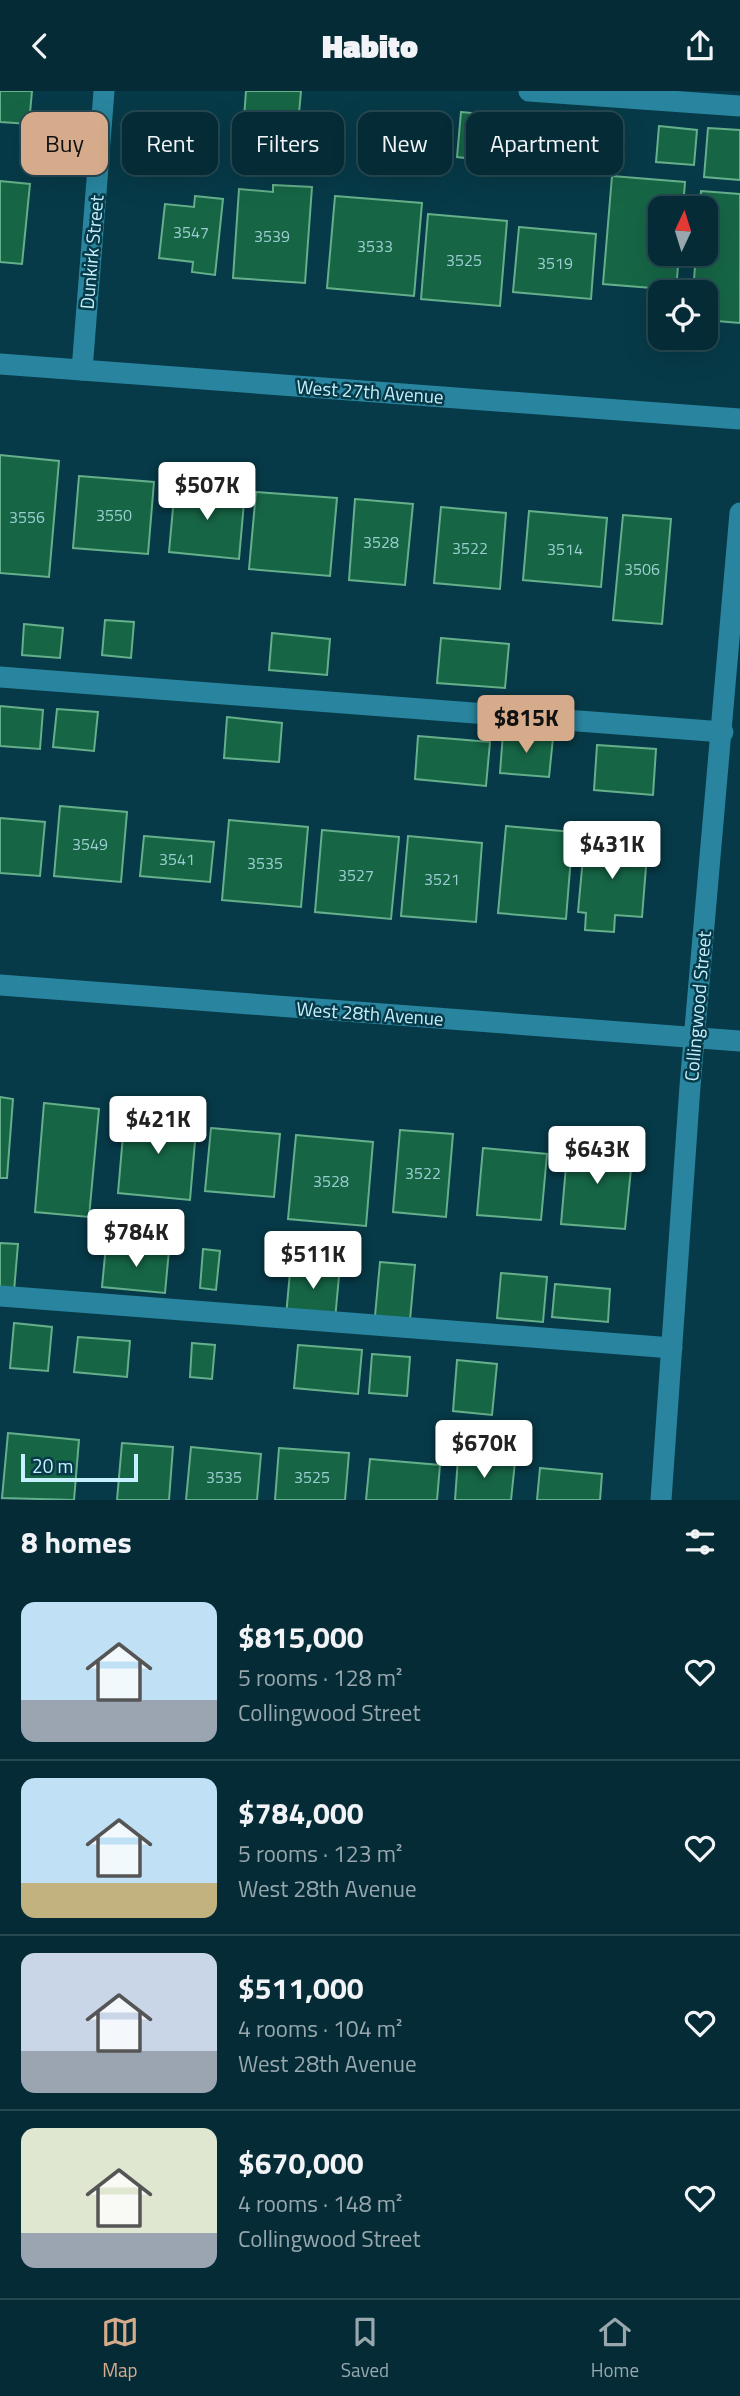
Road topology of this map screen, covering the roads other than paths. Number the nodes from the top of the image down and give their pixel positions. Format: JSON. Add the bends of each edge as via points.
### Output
{"nodes":[{"id":1,"x":104,"y":91,"type":"edge"},
{"id":2,"x":529,"y":91,"type":"edge"},
{"id":3,"x":740,"y":106,"type":"edge"},
{"id":4,"x":0,"y":364,"type":"edge"},
{"id":5,"x":82,"y":370,"type":"junction"},
{"id":6,"x":740,"y":419,"type":"edge"},
{"id":7,"x":740,"y":513,"type":"edge"},
{"id":8,"x":0,"y":677,"type":"edge"},
{"id":9,"x":723,"y":732,"type":"junction"},
{"id":10,"x":0,"y":985,"type":"edge"},
{"id":11,"x":694,"y":1037,"type":"junction"},
{"id":12,"x":740,"y":1041,"type":"edge"},
{"id":13,"x":0,"y":1296,"type":"edge"},
{"id":14,"x":673,"y":1348,"type":"junction"},
{"id":15,"x":661,"y":1500,"type":"edge"}],
"edges":[{"from":1,"to":5,"type":"street","name":"Dunkirk Street"},
{"from":2,"to":3,"type":"street"},
{"from":4,"to":5,"type":"street","name":"West 27th Avenue"},
{"from":5,"to":6,"type":"street","name":"West 27th Avenue"},
{"from":7,"to":9,"type":"street","name":"Collingwood Street"},
{"from":8,"to":9,"type":"street"},
{"from":9,"to":11,"type":"street","name":"Collingwood Street"},
{"from":10,"to":11,"type":"street","name":"West 28th Avenue"},
{"from":11,"to":12,"type":"street","name":"West 28th Avenue"},
{"from":11,"to":14,"type":"street","name":"Collingwood Street"},
{"from":13,"to":14,"type":"street"},
{"from":14,"to":15,"type":"street","name":"Collingwood Street"}]}
